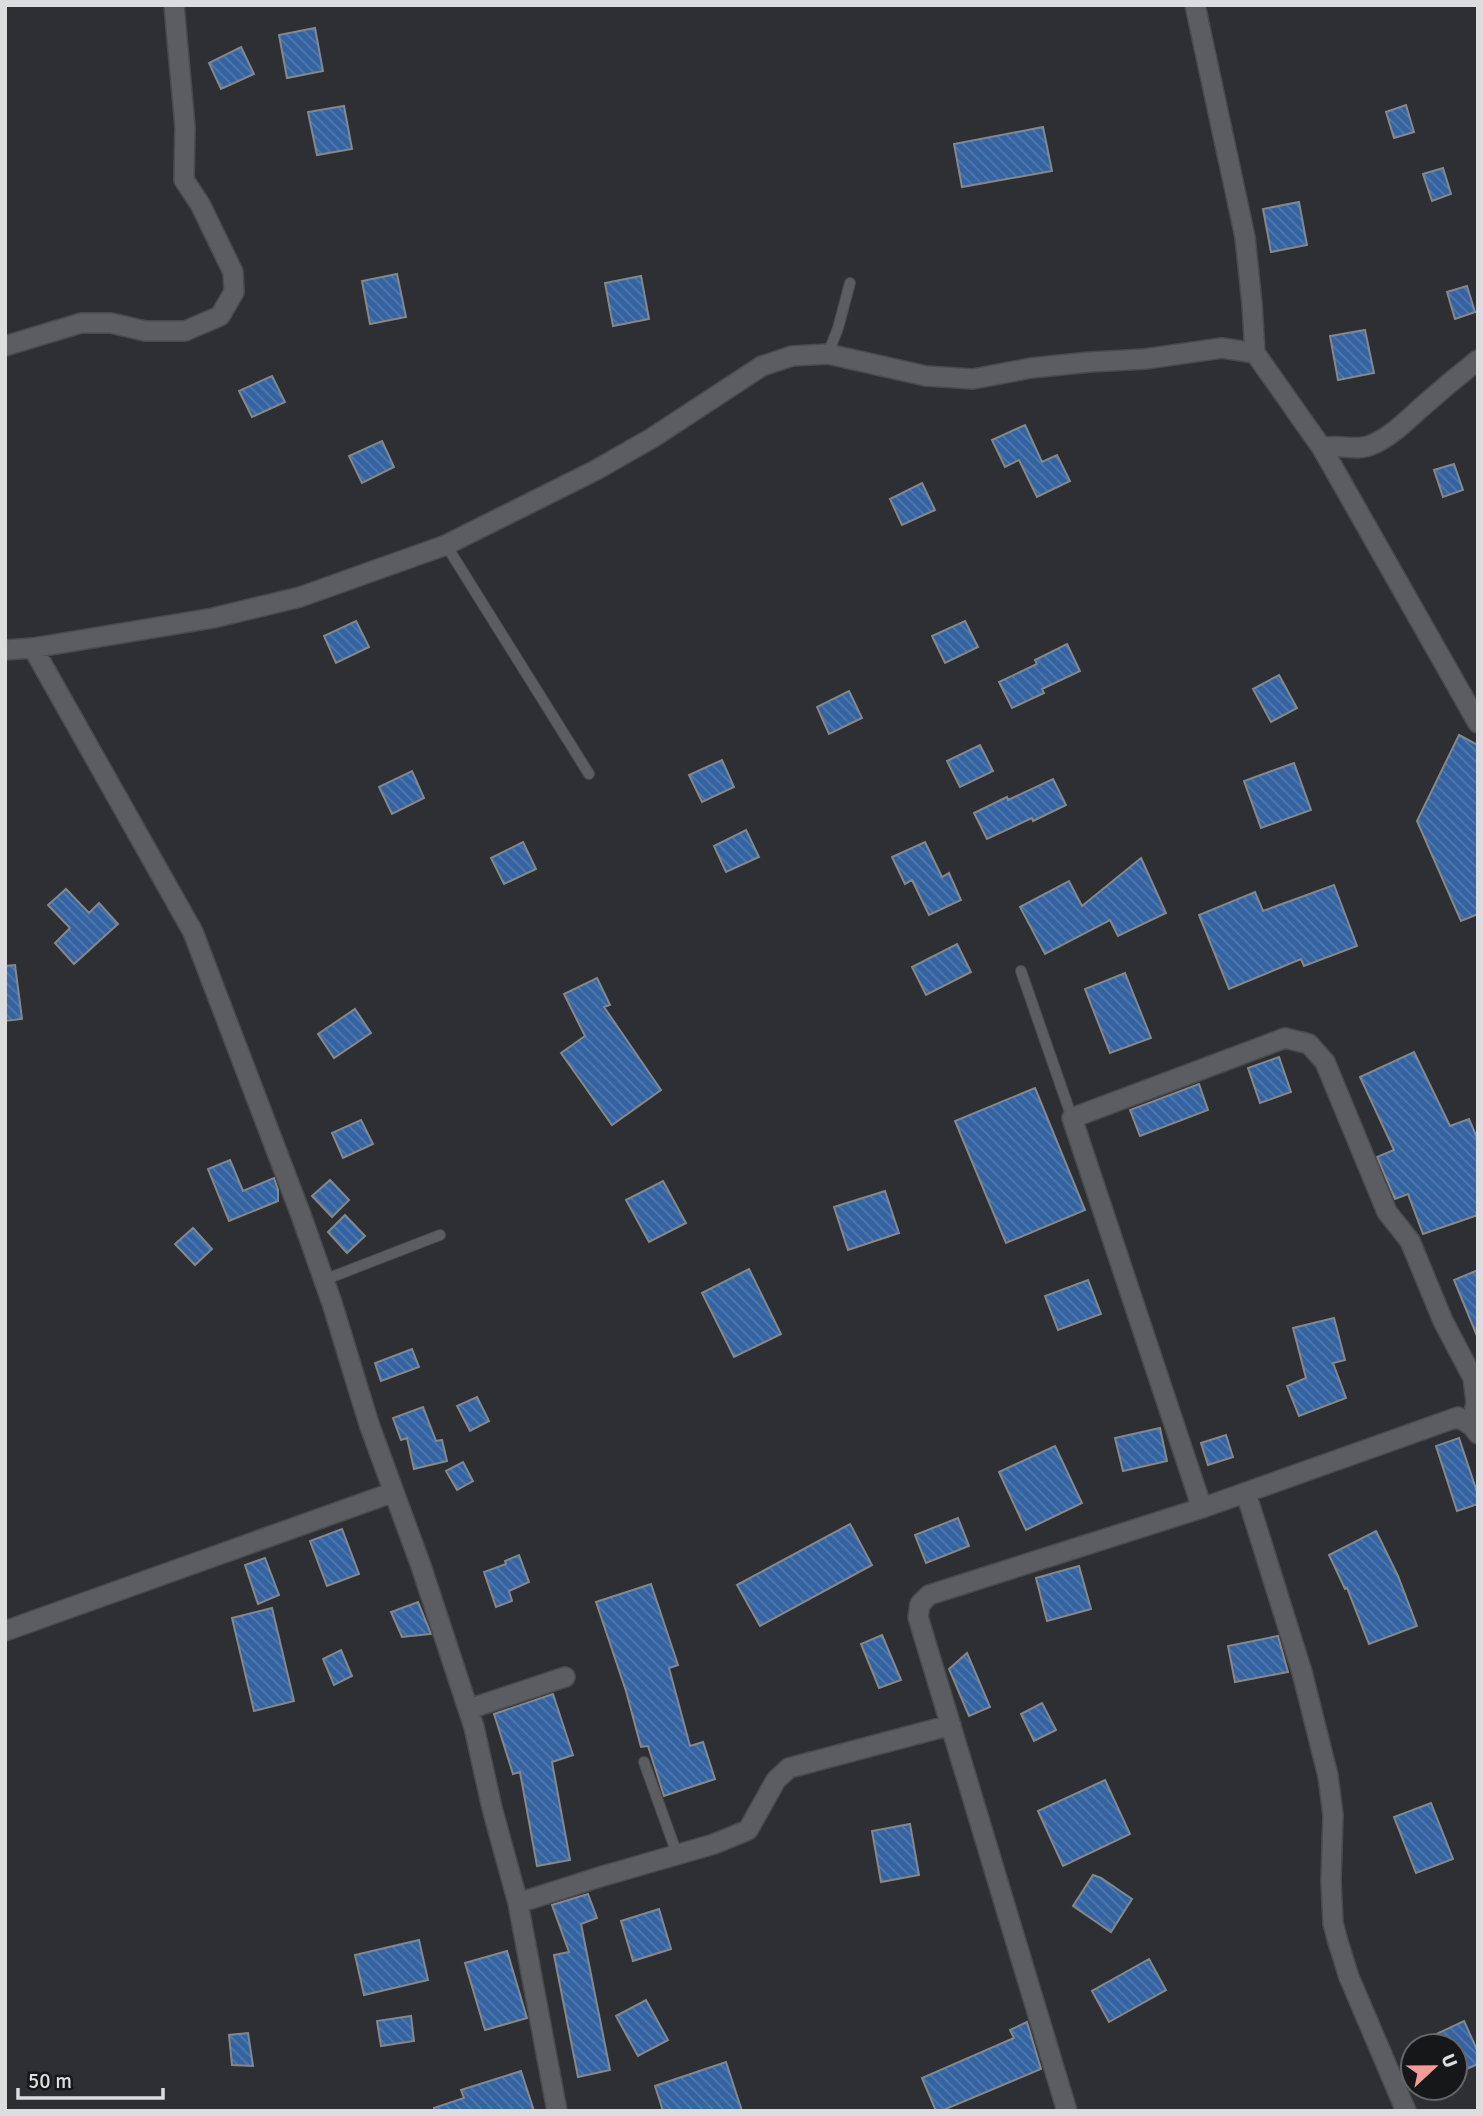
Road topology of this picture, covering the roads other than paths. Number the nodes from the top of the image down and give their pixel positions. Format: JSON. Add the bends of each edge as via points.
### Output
{"nodes":[{"id":1,"x":174,"y":5,"type":"edge"},
{"id":2,"x":1195,"y":5,"type":"edge"},
{"id":3,"x":850,"y":283,"type":"dead end"},
{"id":4,"x":5,"y":346,"type":"edge"},
{"id":5,"x":1255,"y":353,"type":"junction"},
{"id":6,"x":828,"y":354,"type":"junction"},
{"id":7,"x":1478,"y":360,"type":"edge"},
{"id":8,"x":1322,"y":448,"type":"junction"},
{"id":9,"x":446,"y":545,"type":"junction"},
{"id":10,"x":33,"y":648,"type":"junction"},
{"id":11,"x":5,"y":650,"type":"edge"},
{"id":12,"x":1478,"y":723,"type":"edge"},
{"id":13,"x":589,"y":774,"type":"dead end"},
{"id":14,"x":1021,"y":971,"type":"dead end"},
{"id":15,"x":1072,"y":1118,"type":"junction"},
{"id":16,"x":440,"y":1235,"type":"dead end"},
{"id":17,"x":324,"y":1280,"type":"junction"},
{"id":18,"x":1475,"y":1430,"type":"edge"},
{"id":19,"x":394,"y":1492,"type":"junction"},
{"id":20,"x":1246,"y":1493,"type":"junction"},
{"id":21,"x":1202,"y":1508,"type":"junction"},
{"id":22,"x":5,"y":1632,"type":"edge"},
{"id":23,"x":565,"y":1678,"type":"dead end"},
{"id":24,"x":469,"y":1709,"type":"junction"},
{"id":25,"x":951,"y":1726,"type":"junction"},
{"id":26,"x":644,"y":1762,"type":"dead end"},
{"id":27,"x":677,"y":1854,"type":"junction"},
{"id":28,"x":518,"y":1903,"type":"junction"},
{"id":29,"x":557,"y":2111,"type":"edge"},
{"id":30,"x":1067,"y":2111,"type":"edge"},
{"id":31,"x":1406,"y":2111,"type":"edge"}],
"edges":[{"from":1,"to":4,"type":"street","via":[[185,127],[184,180],[233,272],[234,292],[220,316],[185,331],[81,323]]},
{"from":2,"to":5,"type":"street","via":[[1245,237]]},
{"from":3,"to":6,"type":"lane"},
{"from":5,"to":6,"type":"street","via":[[1222,348],[1031,368],[973,379],[926,376]]},
{"from":5,"to":8,"type":"street"},
{"from":6,"to":9,"type":"street","via":[[792,356],[762,366],[596,470]]},
{"from":7,"to":8,"type":"street","via":[[1376,443]]},
{"from":8,"to":12,"type":"street"},
{"from":9,"to":10,"type":"street","via":[[288,600],[213,618]]},
{"from":9,"to":13,"type":"lane"},
{"from":10,"to":11,"type":"street"},
{"from":10,"to":17,"type":"street","via":[[193,932]]},
{"from":14,"to":15,"type":"lane"},
{"from":15,"to":18,"type":"street","via":[[1285,1038],[1309,1044],[1325,1062],[1387,1212],[1409,1241],[1473,1378]]},
{"from":15,"to":21,"type":"street"},
{"from":16,"to":17,"type":"lane"},
{"from":17,"to":19,"type":"street"},
{"from":18,"to":20,"type":"street","via":[[1458,1417]]},
{"from":19,"to":22,"type":"street"},
{"from":19,"to":24,"type":"street"},
{"from":20,"to":21,"type":"street"},
{"from":20,"to":31,"type":"street","via":[[1302,1672],[1328,1776],[1333,1815],[1333,1923],[1349,1977]]},
{"from":21,"to":25,"type":"street","via":[[929,1595],[920,1604],[918,1617]]},
{"from":23,"to":24,"type":"street"},
{"from":24,"to":28,"type":"street"},
{"from":25,"to":27,"type":"street","via":[[789,1768],[776,1780],[748,1830]]},
{"from":25,"to":30,"type":"street"},
{"from":26,"to":27,"type":"lane"},
{"from":27,"to":28,"type":"street"},
{"from":28,"to":29,"type":"street"}]}
